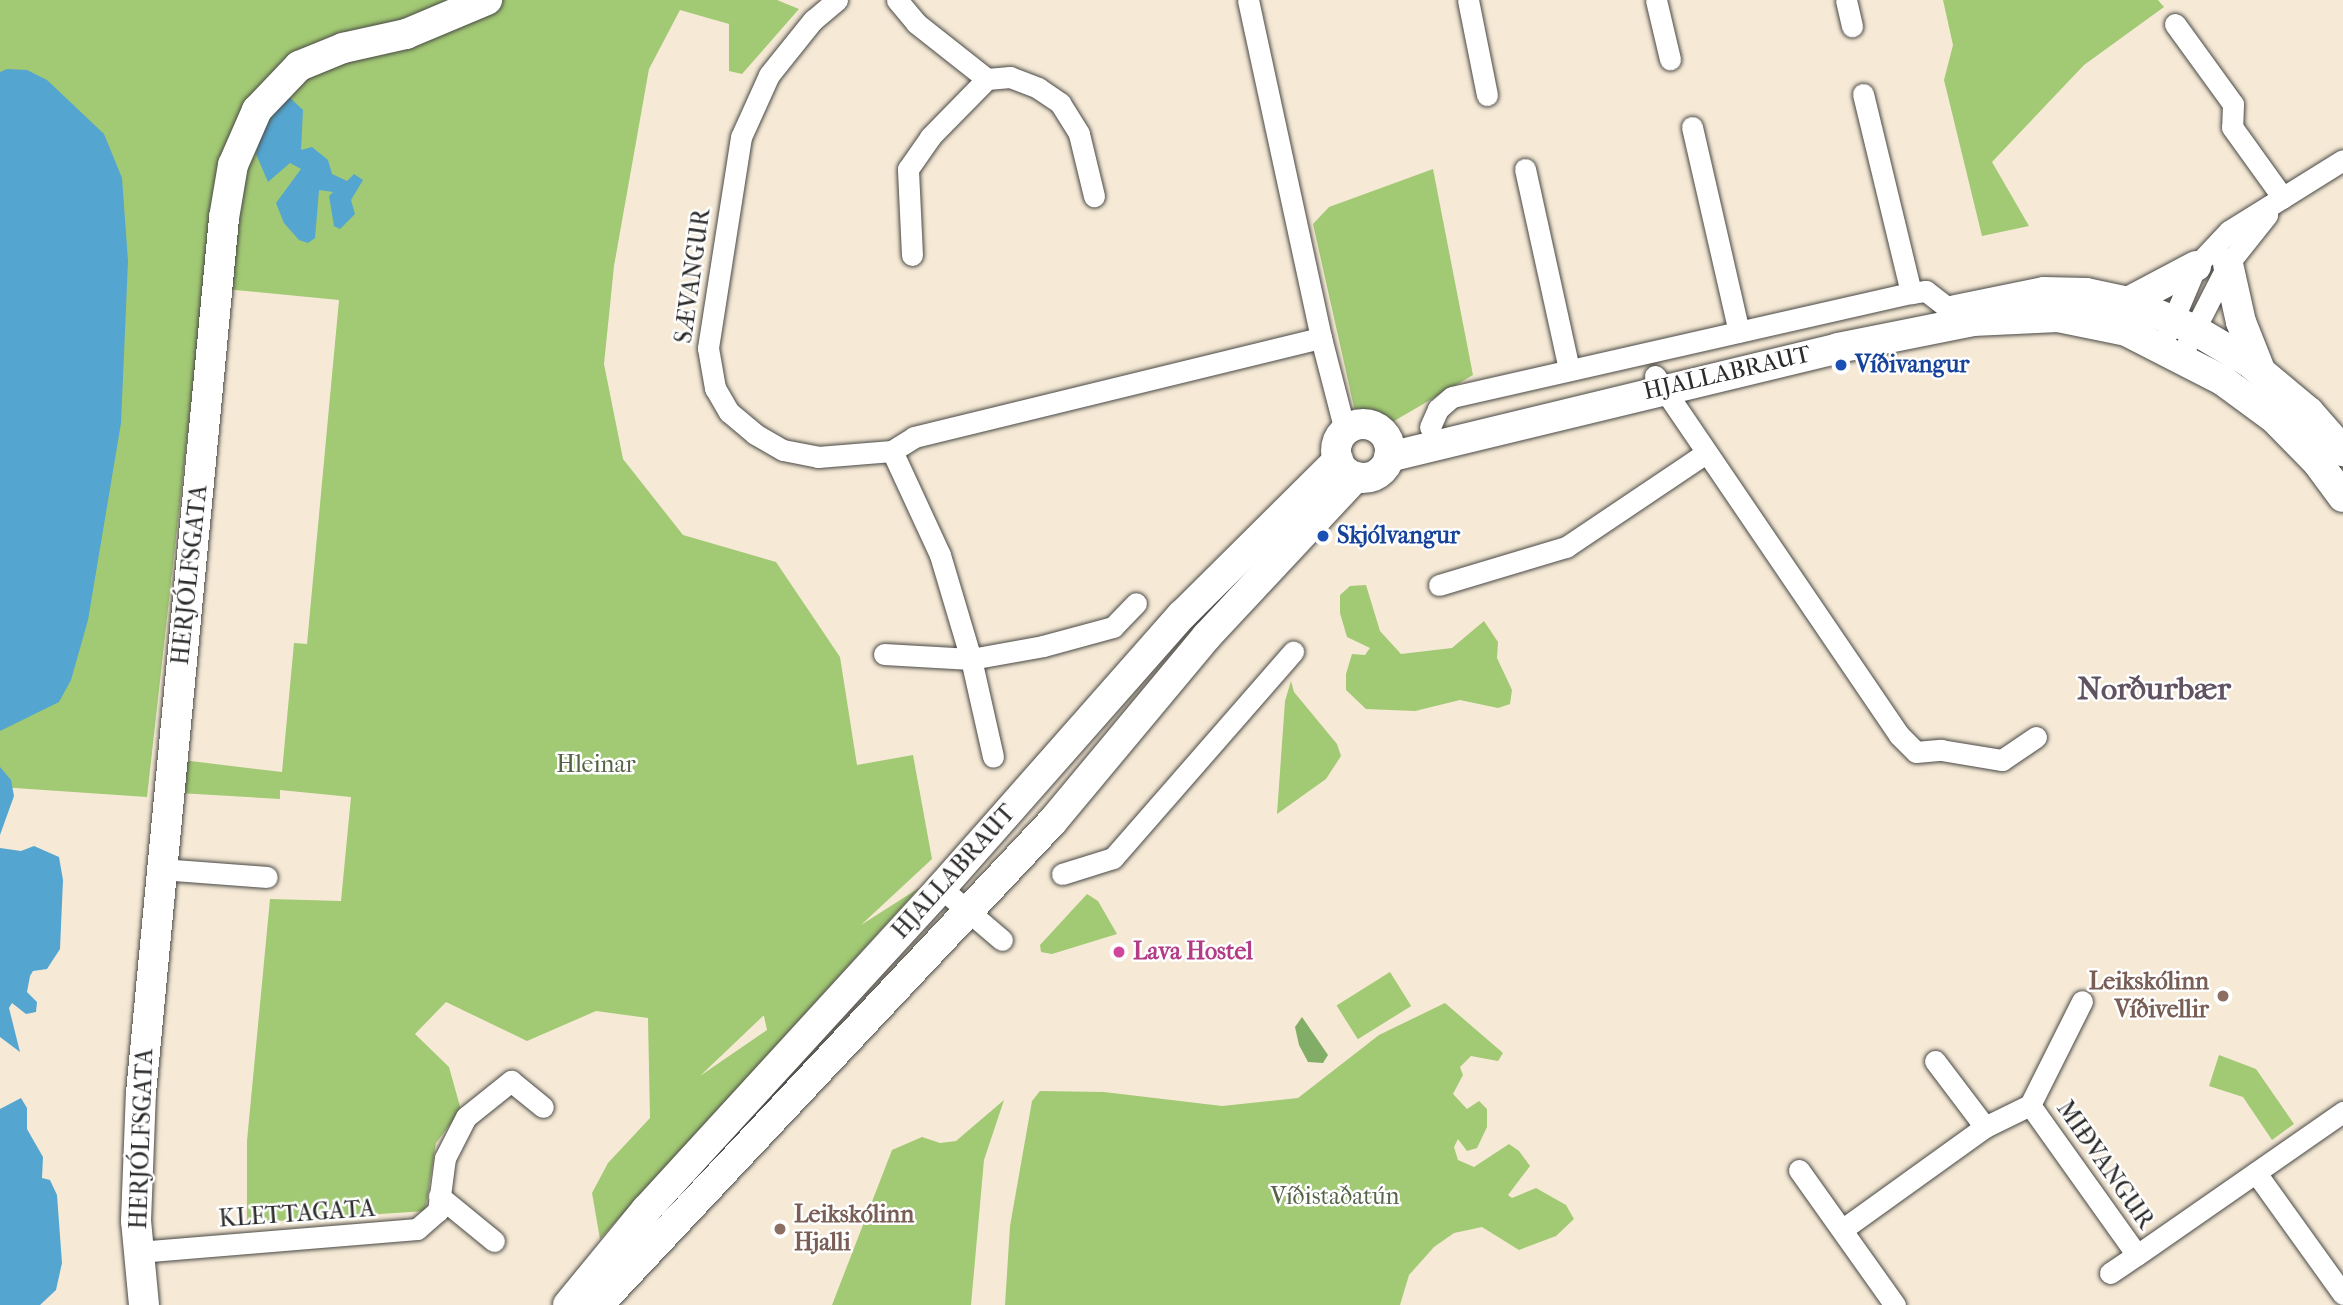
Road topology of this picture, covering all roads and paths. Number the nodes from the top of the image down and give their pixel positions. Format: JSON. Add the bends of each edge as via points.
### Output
{"nodes":[{"id":1,"x":486,"y":0,"type":"edge"},
{"id":2,"x":837,"y":0,"type":"edge"},
{"id":3,"x":897,"y":0,"type":"edge"},
{"id":4,"x":1248,"y":0,"type":"edge"},
{"id":5,"x":1468,"y":0,"type":"edge"},
{"id":6,"x":1656,"y":0,"type":"edge"},
{"id":7,"x":1846,"y":0,"type":"edge"},
{"id":8,"x":2175,"y":24,"type":"dead end"},
{"id":9,"x":1852,"y":26,"type":"dead end"},
{"id":10,"x":1670,"y":59,"type":"dead end"},
{"id":11,"x":987,"y":79,"type":"junction"},
{"id":12,"x":1863,"y":94,"type":"dead end"},
{"id":13,"x":1487,"y":95,"type":"dead end"},
{"id":14,"x":1692,"y":127,"type":"dead end"},
{"id":15,"x":2343,"y":160,"type":"edge"},
{"id":16,"x":1525,"y":169,"type":"dead end"},
{"id":17,"x":1094,"y":196,"type":"dead end"},
{"id":18,"x":2283,"y":198,"type":"junction"},
{"id":19,"x":912,"y":255,"type":"dead end"},
{"id":20,"x":2228,"y":264,"type":"junction"},
{"id":21,"x":2196,"y":266,"type":"junction"},
{"id":22,"x":1911,"y":293,"type":"junction"},
{"id":23,"x":2128,"y":302,"type":"junction"},
{"id":24,"x":1952,"y":311,"type":"junction"},
{"id":25,"x":1739,"y":332,"type":"junction"},
{"id":26,"x":1321,"y":338,"type":"junction"},
{"id":27,"x":2178,"y":338,"type":"junction"},
{"id":28,"x":1569,"y":369,"type":"junction"},
{"id":29,"x":2260,"y":370,"type":"junction"},
{"id":30,"x":1659,"y":382,"type":"junction"},
{"id":31,"x":1430,"y":427,"type":"junction"},
{"id":32,"x":1388,"y":447,"type":"junction"},
{"id":33,"x":892,"y":451,"type":"junction"},
{"id":34,"x":2343,"y":451,"type":"edge"},
{"id":35,"x":1706,"y":453,"type":"junction"},
{"id":36,"x":1346,"y":456,"type":"junction"},
{"id":37,"x":2343,"y":497,"type":"edge"},
{"id":38,"x":1439,"y":585,"type":"dead end"},
{"id":39,"x":1136,"y":603,"type":"dead end"},
{"id":40,"x":1293,"y":652,"type":"dead end"},
{"id":41,"x":884,"y":654,"type":"dead end"},
{"id":42,"x":971,"y":659,"type":"junction"},
{"id":43,"x":2036,"y":737,"type":"dead end"},
{"id":44,"x":993,"y":757,"type":"dead end"},
{"id":45,"x":161,"y":869,"type":"junction"},
{"id":46,"x":1062,"y":874,"type":"dead end"},
{"id":47,"x":267,"y":877,"type":"dead end"},
{"id":48,"x":941,"y":888,"type":"junction"},
{"id":49,"x":968,"y":911,"type":"junction"},
{"id":50,"x":1002,"y":940,"type":"dead end"},
{"id":51,"x":2082,"y":1002,"type":"dead end"},
{"id":52,"x":1935,"y":1061,"type":"dead end"},
{"id":53,"x":2030,"y":1105,"type":"junction"},
{"id":54,"x":543,"y":1107,"type":"dead end"},
{"id":55,"x":2343,"y":1112,"type":"edge"},
{"id":56,"x":1985,"y":1127,"type":"junction"},
{"id":57,"x":1799,"y":1170,"type":"dead end"},
{"id":58,"x":2256,"y":1173,"type":"junction"},
{"id":59,"x":439,"y":1196,"type":"junction"},
{"id":60,"x":1843,"y":1229,"type":"junction"},
{"id":61,"x":494,"y":1241,"type":"dead end"},
{"id":62,"x":138,"y":1252,"type":"junction"},
{"id":63,"x":2137,"y":1255,"type":"junction"},
{"id":64,"x":2110,"y":1273,"type":"dead end"},
{"id":65,"x":2343,"y":1294,"type":"edge"},
{"id":66,"x":582,"y":1301,"type":"edge"},
{"id":67,"x":144,"y":1305,"type":"edge"},
{"id":68,"x":1895,"y":1305,"type":"edge"}],
"edges":[{"from":1,"to":45,"type":"main road","name":"HERJÓLFSGATA","via":[[406,34],[343,48],[299,66],[270,93],[238,149],[224,218]]},
{"from":2,"to":33,"type":"street","name":"SÆVANGUR","via":[[813,20],[769,75],[741,137],[711,305],[709,366],[729,412],[783,450],[818,457]]},
{"from":3,"to":11,"type":"street","via":[[916,23]]},
{"from":4,"to":26,"type":"street"},
{"from":5,"to":13,"type":"street"},
{"from":6,"to":10,"type":"street"},
{"from":7,"to":9,"type":"street"},
{"from":8,"to":18,"type":"street","via":[[2233,104],[2232,127]]},
{"from":11,"to":17,"type":"street","via":[[1010,77],[1060,103],[1079,134]]},
{"from":11,"to":19,"type":"street","via":[[929,137],[908,169]]},
{"from":12,"to":22,"type":"street"},
{"from":14,"to":25,"type":"street","name":"HJALLABRAUT"},
{"from":15,"to":18,"type":"street"},
{"from":16,"to":28,"type":"street"},
{"from":18,"to":20,"type":"street"},
{"from":18,"to":21,"type":"street","via":[[2229,231]]},
{"from":20,"to":27,"type":"street"},
{"from":20,"to":29,"type":"main road","via":[[2241,322]]},
{"from":21,"to":23,"type":"main road"},
{"from":21,"to":27,"type":"street"},
{"from":22,"to":24,"type":"street","via":[[1926,291]]},
{"from":22,"to":25,"type":"street","name":"HJALLABRAUT"},
{"from":23,"to":24,"type":"main road","name":"HJALLABRAUT","via":[[2086,293],[2044,292]]},
{"from":23,"to":27,"type":"main road","name":"HJALLABRAUT"},
{"from":24,"to":30,"type":"main road","name":"HJALLABRAUT"},
{"from":25,"to":28,"type":"street","name":"HJALLABRAUT"},
{"from":26,"to":33,"type":"street","name":"SÆVANGUR","via":[[926,433]]},
{"from":26,"to":36,"type":"street"},
{"from":27,"to":29,"type":"main road","name":"HJALLABRAUT"},
{"from":27,"to":30,"type":"main road","name":"HJALLABRAUT","via":[[2058,317],[1998,319]]},
{"from":27,"to":37,"type":"main road","name":"HJALLABRAUT","via":[[2274,418],[2318,463]]},
{"from":28,"to":31,"type":"street","name":"HJALLABRAUT","via":[[1452,397],[1438,409]]},
{"from":29,"to":34,"type":"main road","name":"HJALLABRAUT","via":[[2309,412]]},
{"from":30,"to":31,"type":"main road","name":"HJALLABRAUT"},
{"from":30,"to":32,"type":"main road","name":"HJALLABRAUT"},
{"from":30,"to":35,"type":"street"},
{"from":31,"to":32,"type":"main road","name":"HJALLABRAUT"},
{"from":32,"to":36,"type":"main road","via":[[1373,476]]},
{"from":32,"to":36,"type":"main road","via":[[1363,425]]},
{"from":33,"to":42,"type":"street","via":[[940,555]]},
{"from":35,"to":38,"type":"street","via":[[1566,547]]},
{"from":35,"to":43,"type":"street","via":[[1899,735],[1916,752],[1941,750],[2002,760]]},
{"from":36,"to":48,"type":"main road","name":"HJALLABRAUT","via":[[1182,615]]},
{"from":36,"to":49,"type":"main road","name":"HJALLABRAUT","via":[[1253,584],[1052,822]]},
{"from":39,"to":42,"type":"street","via":[[1113,627],[1090,636]]},
{"from":40,"to":46,"type":"street","via":[[1113,858]]},
{"from":41,"to":42,"type":"street"},
{"from":42,"to":44,"type":"street"},
{"from":45,"to":47,"type":"street"},
{"from":45,"to":62,"type":"main road","name":"HERJÓLFSGATA","via":[[137,1140]]},
{"from":48,"to":49,"type":"street"},
{"from":48,"to":66,"type":"main road","name":"HJALLABRAUT","via":[[646,1210]]},
{"from":49,"to":50,"type":"street"},
{"from":49,"to":66,"type":"main road","name":"HJALLABRAUT"},
{"from":51,"to":53,"type":"street","name":"MIÐVANGUR"},
{"from":52,"to":56,"type":"street"},
{"from":53,"to":56,"type":"street","name":"MIÐVANGUR"},
{"from":53,"to":63,"type":"street","name":"MIÐVANGUR"},
{"from":54,"to":59,"type":"street","name":"KLETTAGATA","via":[[511,1081],[483,1101],[466,1117],[445,1158]]},
{"from":55,"to":58,"type":"street","name":"MIÐVANGUR"},
{"from":56,"to":60,"type":"street","name":"MIÐVANGUR"},
{"from":57,"to":60,"type":"street"},
{"from":58,"to":63,"type":"street","name":"MIÐVANGUR"},
{"from":58,"to":65,"type":"street"},
{"from":59,"to":61,"type":"street"},
{"from":59,"to":62,"type":"street","name":"KLETTAGATA","via":[[438,1211],[417,1229],[396,1234]]},
{"from":60,"to":68,"type":"street"},
{"from":62,"to":67,"type":"main road","name":"HERJÓLFSGATA"},
{"from":63,"to":64,"type":"street","name":"MIÐVANGUR"}]}
